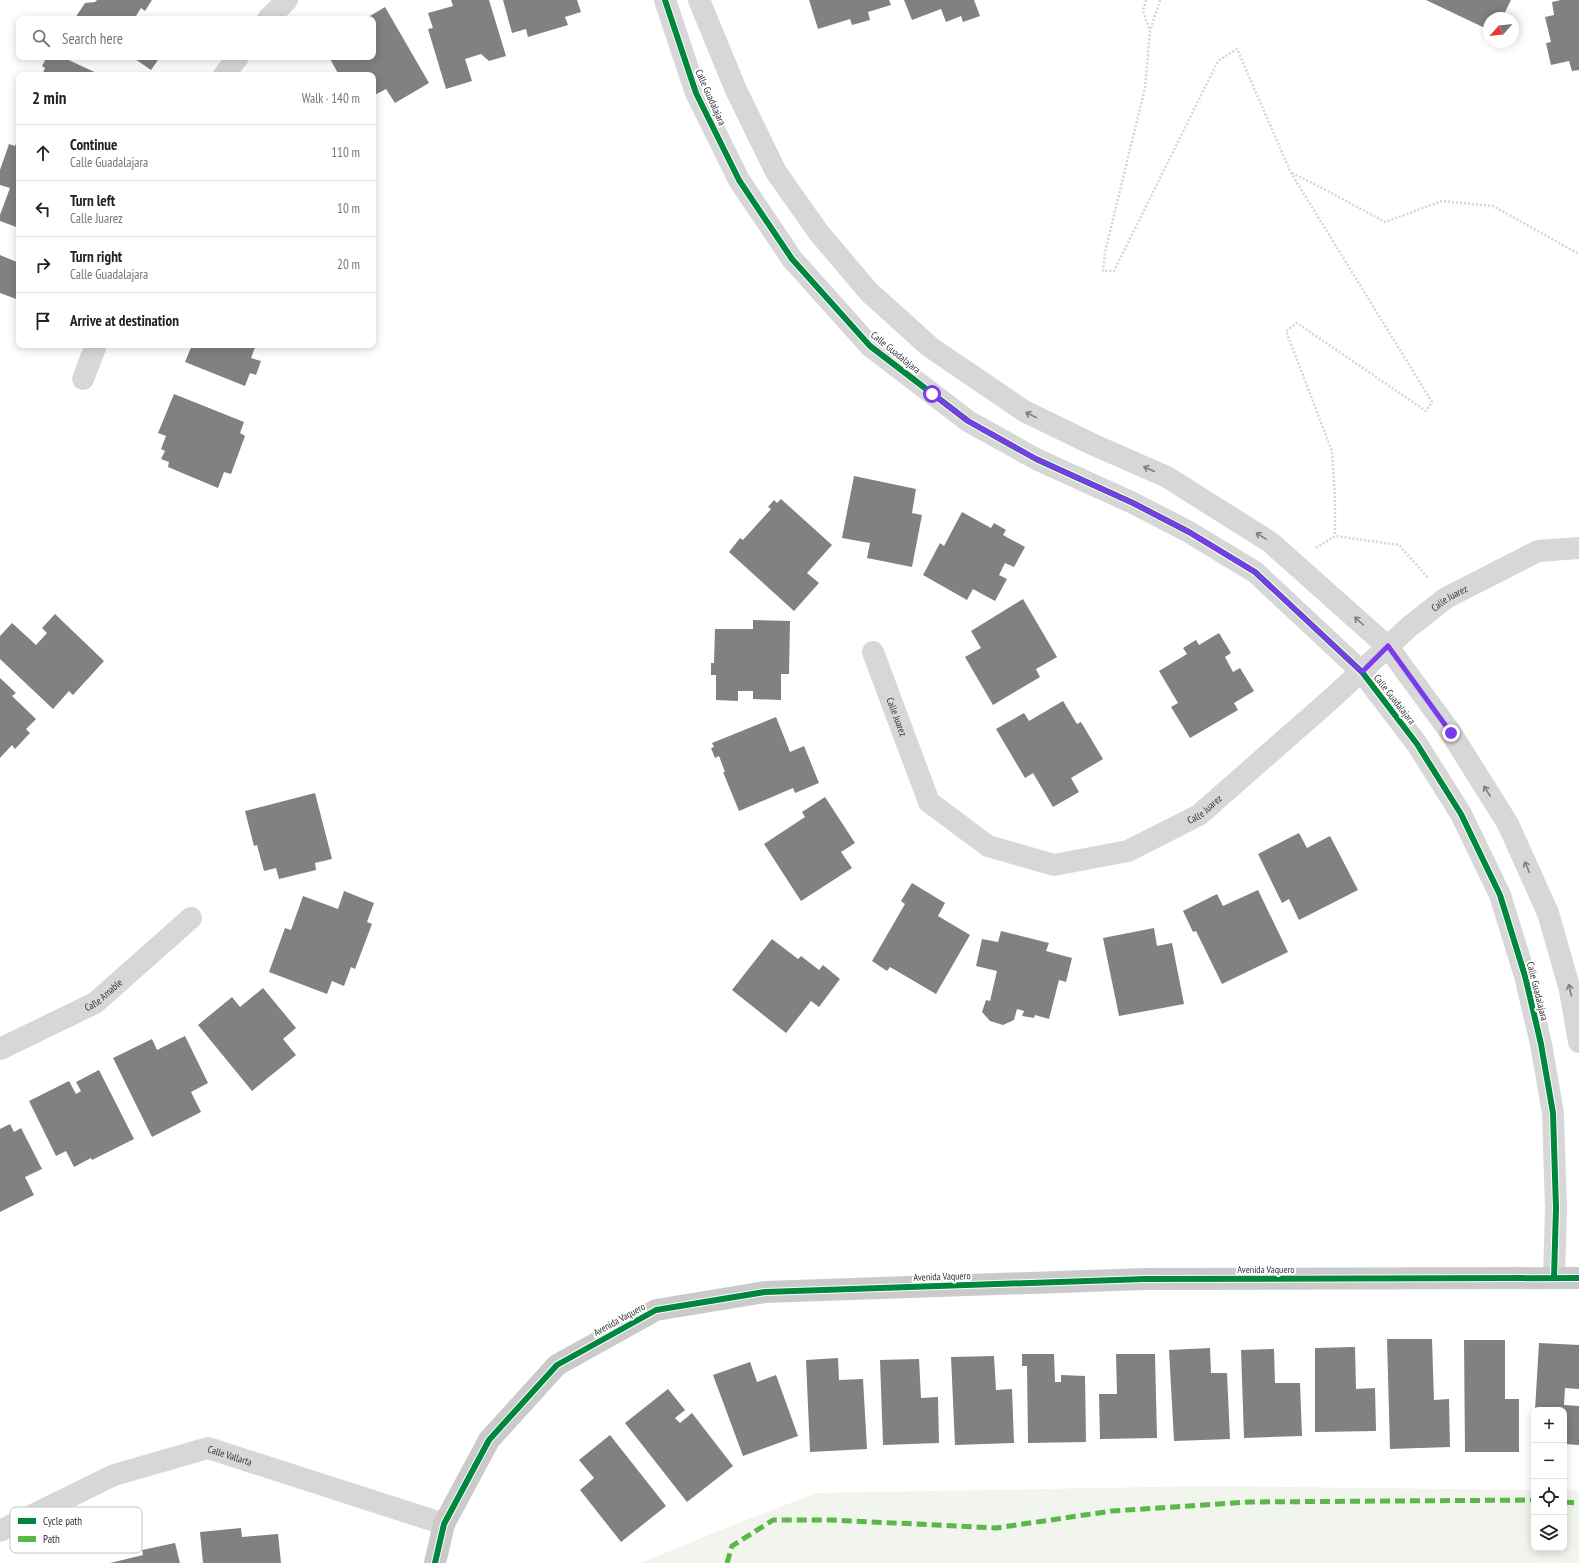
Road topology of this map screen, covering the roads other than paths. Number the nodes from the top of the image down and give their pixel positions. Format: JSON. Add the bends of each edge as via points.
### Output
{"nodes":[{"id":1,"x":287,"y":0,"type":"edge"},
{"id":2,"x":665,"y":0,"type":"edge"},
{"id":3,"x":699,"y":0,"type":"edge"},
{"id":4,"x":271,"y":16,"type":"edge"},
{"id":5,"x":236,"y":60,"type":"edge"},
{"id":6,"x":226,"y":72,"type":"edge"},
{"id":7,"x":95,"y":348,"type":"edge"},
{"id":8,"x":83,"y":379,"type":"dead end"},
{"id":9,"x":1579,"y":548,"type":"edge"},
{"id":10,"x":1388,"y":646,"type":"junction"},
{"id":11,"x":873,"y":652,"type":"dead end"},
{"id":12,"x":1362,"y":672,"type":"junction"},
{"id":13,"x":190,"y":918,"type":"dead end"},
{"id":14,"x":1579,"y":1042,"type":"edge"},
{"id":15,"x":0,"y":1049,"type":"edge"},
{"id":16,"x":1554,"y":1278,"type":"junction"},
{"id":17,"x":1579,"y":1278,"type":"edge"},
{"id":18,"x":49,"y":1507,"type":"edge"},
{"id":19,"x":444,"y":1524,"type":"junction"},
{"id":20,"x":10,"y":1526,"type":"edge"},
{"id":21,"x":0,"y":1531,"type":"edge"},
{"id":22,"x":435,"y":1563,"type":"edge"}],
"edges":[{"from":1,"to":4,"type":"street"},
{"from":2,"to":12,"type":"street","name":"Calle Guadalajara","via":[[696,93],[739,180],[792,259],[870,346],[968,421],[1036,459],[1133,503],[1189,532],[1255,572]]},
{"from":10,"to":3,"type":"street","one_way":true,"via":[[1270,542],[1167,477],[1024,411],[930,347],[869,292],[819,233],[776,172],[736,90]]},
{"from":5,"to":6,"type":"street"},
{"from":7,"to":8,"type":"street"},
{"from":9,"to":10,"type":"street","name":"Calle Juarez","via":[[1538,551],[1446,598]]},
{"from":10,"to":12,"type":"street","name":"Calle Juarez"},
{"from":14,"to":10,"type":"street","one_way":true,"via":[[1570,990],[1548,913],[1508,824],[1451,733]]},
{"from":11,"to":12,"type":"street","name":"Calle Juarez","via":[[929,802],[988,846],[1054,865],[1128,852],[1199,815]]},
{"from":12,"to":16,"type":"street","name":"Calle Guadalajara","via":[[1417,744],[1461,814],[1502,902],[1525,976],[1541,1044],[1552,1113],[1556,1208]]},
{"from":13,"to":15,"type":"street","name":"Calle Amable","via":[[95,1003]]},
{"from":16,"to":17,"type":"main road","name":"Avenida Vaquero"},
{"from":16,"to":19,"type":"main road","name":"Avenida Vaquero","via":[[1145,1279],[773,1291],[656,1310],[557,1365],[489,1440]]},
{"from":18,"to":19,"type":"street","name":"Calle Vallarta","via":[[114,1475],[208,1448]]},
{"from":19,"to":22,"type":"main road","name":"Avenida Vaquero"},
{"from":20,"to":21,"type":"street","name":"Calle Vallarta"}]}
